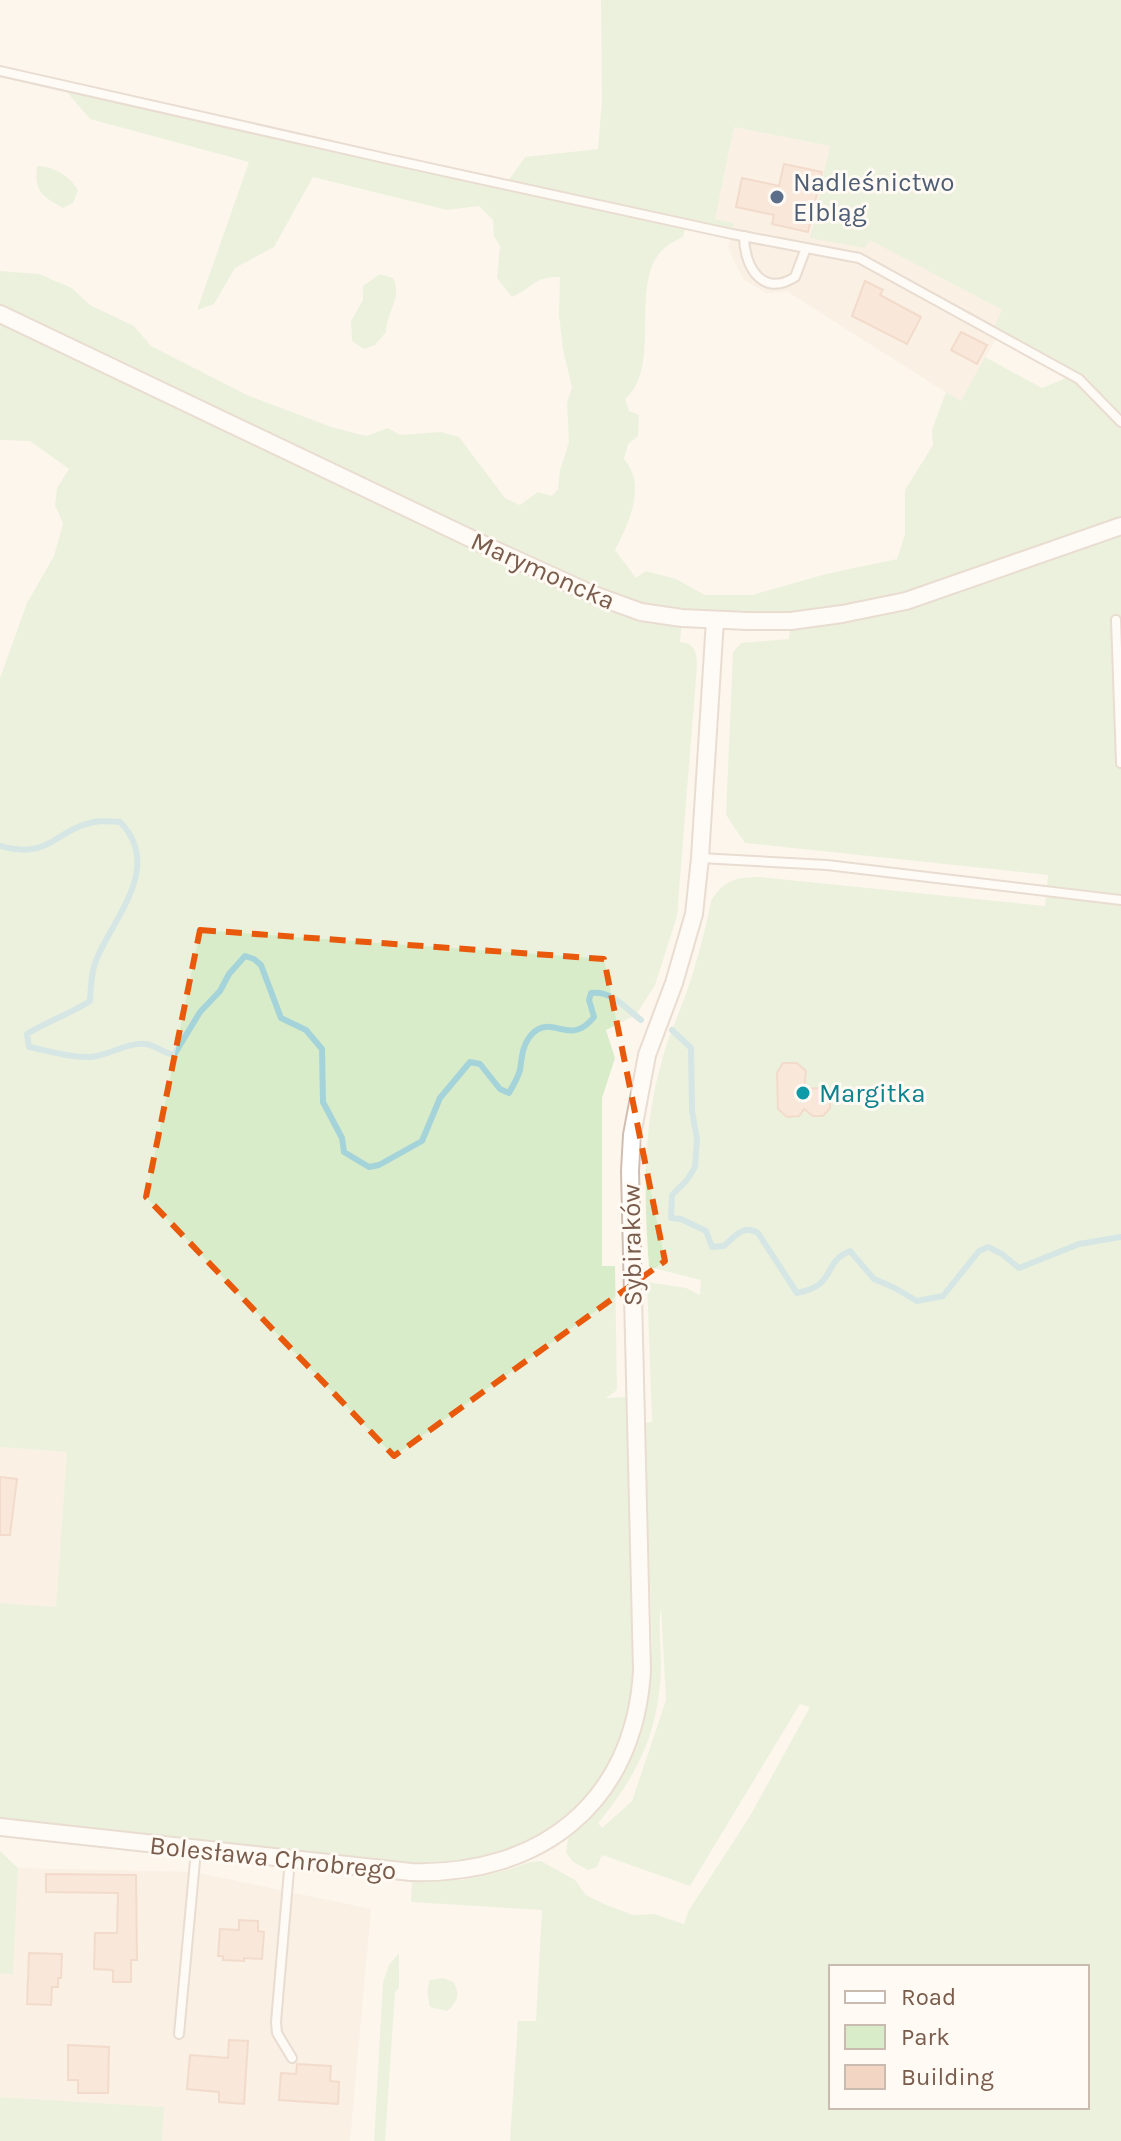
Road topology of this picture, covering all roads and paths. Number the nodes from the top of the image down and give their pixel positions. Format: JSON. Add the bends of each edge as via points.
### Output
{"nodes":[{"id":1,"x":0,"y":71,"type":"edge"},
{"id":2,"x":744,"y":236,"type":"junction"},
{"id":3,"x":806,"y":248,"type":"junction"},
{"id":4,"x":0,"y":314,"type":"edge"},
{"id":5,"x":1121,"y":422,"type":"edge"},
{"id":6,"x":1121,"y":526,"type":"edge"},
{"id":7,"x":715,"y":620,"type":"junction"},
{"id":8,"x":1116,"y":620,"type":"dead end"},
{"id":9,"x":1121,"y":763,"type":"edge"},
{"id":10,"x":700,"y":858,"type":"junction"},
{"id":11,"x":1121,"y":900,"type":"edge"},
{"id":12,"x":0,"y":1827,"type":"edge"},
{"id":13,"x":543,"y":1845,"type":"joint"},
{"id":14,"x":196,"y":1850,"type":"junction"},
{"id":15,"x":290,"y":1859,"type":"junction"},
{"id":16,"x":179,"y":2034,"type":"dead end"},
{"id":17,"x":292,"y":2058,"type":"dead end"}],
"edges":[{"from":1,"to":2,"type":"lane"},
{"from":2,"to":3,"type":"lane"},
{"from":2,"to":3,"type":"lane","via":[[750,269],[769,283],[795,277]]},
{"from":3,"to":5,"type":"lane","via":[[859,258],[1072,375]]},
{"from":4,"to":7,"type":"street","name":"Marymoncka","via":[[594,595],[641,612]]},
{"from":6,"to":7,"type":"street","name":"Marymoncka","via":[[885,606],[791,621]]},
{"from":7,"to":10,"type":"street","name":"Sybiraków"},
{"from":8,"to":9,"type":"lane"},
{"from":10,"to":11,"type":"lane","via":[[827,865]]},
{"from":10,"to":13,"type":"street","name":"Sybiraków","via":[[692,922],[647,1055],[632,1135],[640,1697],[630,1737],[610,1779],[583,1812]]},
{"from":12,"to":14,"type":"street","name":"Bolesława Chrobrego"},
{"from":13,"to":15,"type":"street","name":"Bolesława Chrobrego","via":[[496,1864],[445,1873]]},
{"from":14,"to":15,"type":"street","name":"Bolesława Chrobrego"},
{"from":14,"to":16,"type":"lane"},
{"from":15,"to":17,"type":"lane","via":[[276,2022]]}]}
